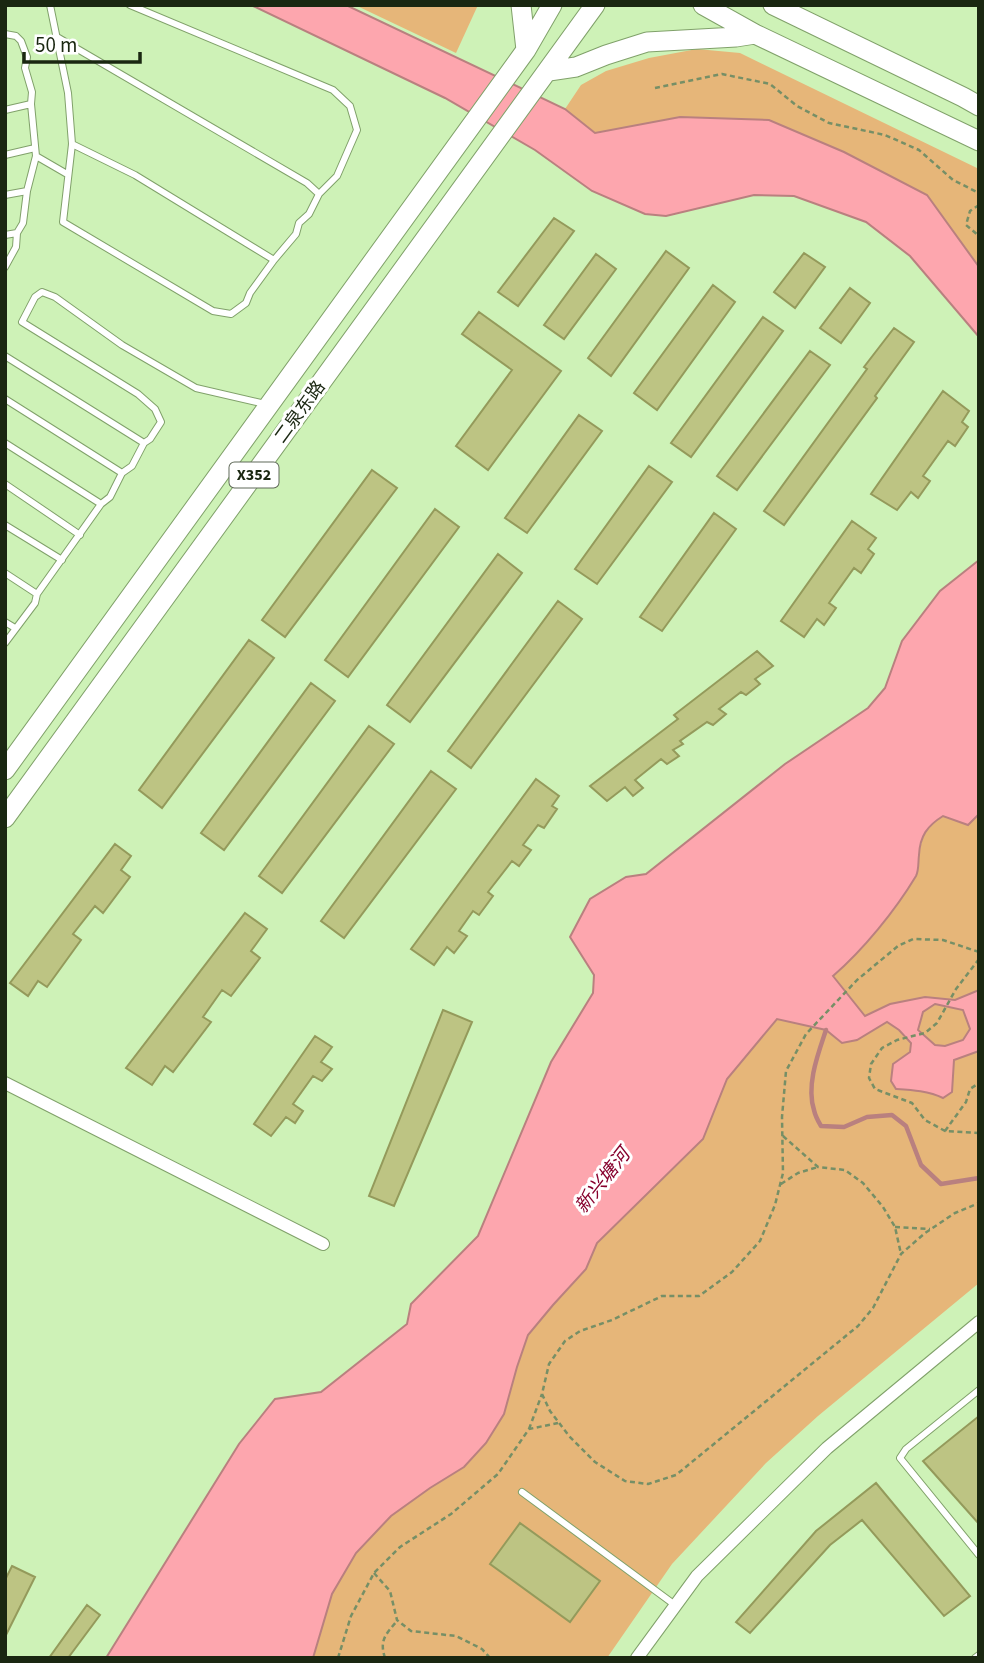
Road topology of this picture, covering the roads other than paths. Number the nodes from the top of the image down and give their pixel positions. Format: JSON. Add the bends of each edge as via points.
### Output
{"nodes":[{"id":1,"x":50,"y":5,"type":"edge"},
{"id":2,"x":130,"y":5,"type":"edge"},
{"id":3,"x":522,"y":5,"type":"edge"},
{"id":4,"x":552,"y":5,"type":"edge"},
{"id":5,"x":595,"y":5,"type":"edge"},
{"id":6,"x":702,"y":5,"type":"edge"},
{"id":7,"x":776,"y":6,"type":"edge"},
{"id":8,"x":5,"y":34,"type":"edge"},
{"id":9,"x":755,"y":34,"type":"junction"},
{"id":10,"x":57,"y":37,"type":"junction"},
{"id":11,"x":526,"y":50,"type":"junction"},
{"id":12,"x":549,"y":71,"type":"junction"},
{"id":13,"x":31,"y":104,"type":"junction"},
{"id":14,"x":979,"y":106,"type":"edge"},
{"id":15,"x":5,"y":110,"type":"edge"},
{"id":16,"x":979,"y":141,"type":"edge"},
{"id":17,"x":72,"y":144,"type":"junction"},
{"id":18,"x":36,"y":152,"type":"junction"},
{"id":19,"x":5,"y":155,"type":"edge"},
{"id":20,"x":67,"y":174,"type":"junction"},
{"id":21,"x":27,"y":191,"type":"junction"},
{"id":22,"x":319,"y":194,"type":"junction"},
{"id":23,"x":5,"y":195,"type":"edge"},
{"id":24,"x":17,"y":233,"type":"junction"},
{"id":25,"x":5,"y":235,"type":"edge"},
{"id":26,"x":274,"y":260,"type":"junction"},
{"id":27,"x":5,"y":267,"type":"edge"},
{"id":28,"x":5,"y":356,"type":"edge"},
{"id":29,"x":5,"y":399,"type":"edge"},
{"id":30,"x":270,"y":405,"type":"junction"},
{"id":31,"x":5,"y":443,"type":"edge"},
{"id":32,"x":144,"y":443,"type":"junction"},
{"id":33,"x":122,"y":473,"type":"junction"},
{"id":34,"x":5,"y":484,"type":"edge"},
{"id":35,"x":101,"y":505,"type":"junction"},
{"id":36,"x":5,"y":525,"type":"edge"},
{"id":37,"x":80,"y":535,"type":"junction"},
{"id":38,"x":62,"y":560,"type":"junction"},
{"id":39,"x":5,"y":573,"type":"edge"},
{"id":40,"x":37,"y":594,"type":"junction"},
{"id":41,"x":5,"y":622,"type":"edge"},
{"id":42,"x":15,"y":628,"type":"junction"},
{"id":43,"x":5,"y":643,"type":"edge"},
{"id":44,"x":5,"y":770,"type":"edge"},
{"id":45,"x":5,"y":818,"type":"edge"},
{"id":46,"x":5,"y":1083,"type":"edge"},
{"id":47,"x":323,"y":1244,"type":"dead end"},
{"id":48,"x":979,"y":1322,"type":"edge"},
{"id":49,"x":979,"y":1390,"type":"edge"},
{"id":50,"x":522,"y":1492,"type":"dead end"},
{"id":51,"x":979,"y":1555,"type":"edge"},
{"id":52,"x":675,"y":1606,"type":"junction"},
{"id":53,"x":637,"y":1658,"type":"edge"}],
"edges":[{"from":1,"to":10,"type":"lane"},
{"from":2,"to":22,"type":"lane","via":[[334,90],[349,106],[357,130],[337,176]]},
{"from":3,"to":11,"type":"main road"},
{"from":4,"to":11,"type":"main road","name":"二泉东路","number":"X352"},
{"from":5,"to":12,"type":"main road","name":"二泉东路","number":"X352"},
{"from":6,"to":9,"type":"main road"},
{"from":7,"to":14,"type":"main road"},
{"from":8,"to":13,"type":"lane","via":[[21,41],[27,57]]},
{"from":9,"to":12,"type":"main road","via":[[647,42],[576,67]]},
{"from":9,"to":16,"type":"main road"},
{"from":10,"to":17,"type":"lane"},
{"from":10,"to":22,"type":"lane"},
{"from":11,"to":30,"type":"main road","name":"二泉东路","number":"X352"},
{"from":12,"to":45,"type":"main road","name":"二泉东路","number":"X352"},
{"from":13,"to":15,"type":"lane"},
{"from":13,"to":18,"type":"lane"},
{"from":17,"to":20,"type":"lane"},
{"from":17,"to":26,"type":"lane","via":[[135,175]]},
{"from":18,"to":19,"type":"lane"},
{"from":18,"to":20,"type":"lane"},
{"from":18,"to":21,"type":"lane"},
{"from":20,"to":26,"type":"lane","via":[[63,222],[213,311],[231,313],[246,303]]},
{"from":21,"to":23,"type":"lane"},
{"from":21,"to":24,"type":"lane","via":[[23,223]]},
{"from":22,"to":26,"type":"lane","via":[[296,234]]},
{"from":24,"to":25,"type":"lane"},
{"from":24,"to":27,"type":"lane","via":[[16,247]]},
{"from":28,"to":32,"type":"lane"},
{"from":29,"to":33,"type":"lane"},
{"from":30,"to":32,"type":"lane","via":[[196,388],[122,345],[55,297],[42,292],[34,297],[22,322],[138,394],[155,410],[161,422]]},
{"from":30,"to":44,"type":"main road","name":"二泉东路","number":"X352"},
{"from":31,"to":35,"type":"lane"},
{"from":32,"to":33,"type":"lane","via":[[132,466]]},
{"from":33,"to":35,"type":"lane"},
{"from":34,"to":37,"type":"lane"},
{"from":35,"to":37,"type":"lane"},
{"from":36,"to":38,"type":"lane"},
{"from":37,"to":38,"type":"lane"},
{"from":38,"to":40,"type":"lane"},
{"from":39,"to":40,"type":"lane"},
{"from":40,"to":42,"type":"lane"},
{"from":41,"to":42,"type":"lane"},
{"from":42,"to":43,"type":"lane"},
{"from":46,"to":47,"type":"street"},
{"from":48,"to":52,"type":"street","via":[[827,1448],[697,1576]]},
{"from":49,"to":51,"type":"lane","via":[[901,1458]]},
{"from":50,"to":52,"type":"lane"},
{"from":52,"to":53,"type":"street"}]}
